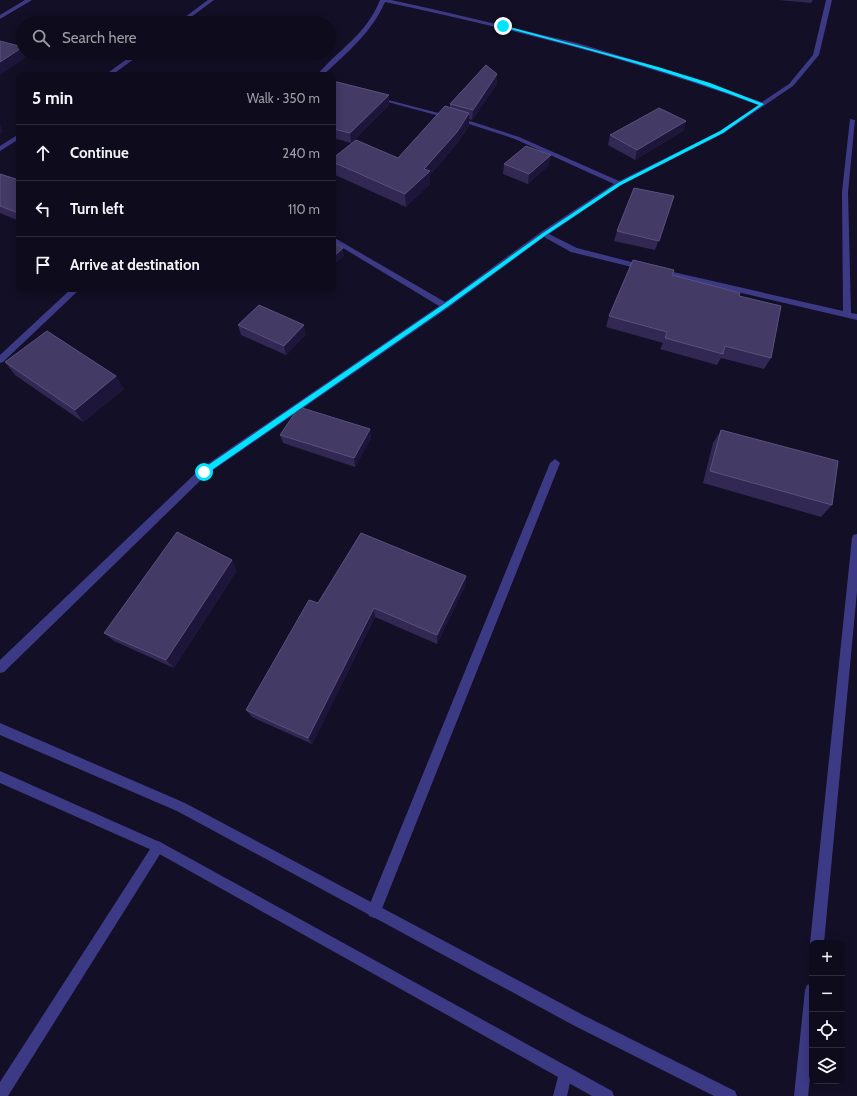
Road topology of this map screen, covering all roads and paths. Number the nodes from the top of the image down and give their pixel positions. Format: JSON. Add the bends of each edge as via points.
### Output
{"nodes":[{"id":1,"x":29,"y":0,"type":"edge"},
{"id":2,"x":211,"y":0,"type":"edge"},
{"id":3,"x":384,"y":0,"type":"edge"},
{"id":4,"x":829,"y":0,"type":"edge"},
{"id":5,"x":189,"y":16,"type":"edge"},
{"id":6,"x":0,"y":17,"type":"edge"},
{"id":7,"x":336,"y":59,"type":"edge"},
{"id":8,"x":129,"y":60,"type":"edge"},
{"id":9,"x":335,"y":60,"type":"edge"},
{"id":10,"x":112,"y":72,"type":"edge"},
{"id":11,"x":323,"y":72,"type":"edge"},
{"id":12,"x":371,"y":96,"type":"edge"},
{"id":13,"x":762,"y":104,"type":"junction"},
{"id":14,"x":852,"y":120,"type":"dead end"},
{"id":15,"x":16,"y":138,"type":"edge"},
{"id":16,"x":0,"y":149,"type":"edge"},
{"id":17,"x":619,"y":184,"type":"junction"},
{"id":18,"x":544,"y":234,"type":"junction"},
{"id":19,"x":336,"y":241,"type":"edge"},
{"id":20,"x":73,"y":292,"type":"edge"},
{"id":21,"x":446,"y":306,"type":"junction"},
{"id":22,"x":847,"y":314,"type":"junction"},
{"id":23,"x":857,"y":317,"type":"edge"},
{"id":24,"x":0,"y":360,"type":"edge"},
{"id":25,"x":555,"y":463,"type":"dead end"},
{"id":26,"x":857,"y":538,"type":"edge"},
{"id":27,"x":0,"y":668,"type":"edge"},
{"id":28,"x":0,"y":729,"type":"edge"},
{"id":29,"x":0,"y":777,"type":"edge"},
{"id":30,"x":158,"y":847,"type":"junction"},
{"id":31,"x":374,"y":911,"type":"junction"},
{"id":32,"x":817,"y":940,"type":"edge"},
{"id":33,"x":810,"y":1012,"type":"edge"},
{"id":34,"x":565,"y":1074,"type":"junction"},
{"id":35,"x":0,"y":1095,"type":"edge"},
{"id":36,"x":560,"y":1096,"type":"edge"},
{"id":37,"x":607,"y":1096,"type":"edge"},
{"id":38,"x":730,"y":1096,"type":"edge"},
{"id":39,"x":801,"y":1096,"type":"edge"}],
"edges":[{"from":1,"to":6,"type":"street"},
{"from":2,"to":5,"type":"street"},
{"from":3,"to":7,"type":"street","via":[[369,26]]},
{"from":3,"to":13,"type":"street","via":[[503,26],[605,53],[708,84]]},
{"from":4,"to":13,"type":"street","via":[[816,55],[792,85]]},
{"from":8,"to":10,"type":"street"},
{"from":9,"to":11,"type":"street"},
{"from":12,"to":17,"type":"street","via":[[517,138]]},
{"from":13,"to":17,"type":"street","via":[[722,132]]},
{"from":14,"to":22,"type":"street","via":[[844,230]]},
{"from":15,"to":16,"type":"street"},
{"from":17,"to":18,"type":"street"},
{"from":18,"to":21,"type":"street"},
{"from":18,"to":22,"type":"street","via":[[574,250],[599,257]]},
{"from":19,"to":21,"type":"street"},
{"from":20,"to":24,"type":"street"},
{"from":21,"to":27,"type":"street","via":[[204,472]]},
{"from":22,"to":23,"type":"street"},
{"from":25,"to":31,"type":"street"},
{"from":26,"to":32,"type":"street"},
{"from":28,"to":31,"type":"street","via":[[181,807]]},
{"from":29,"to":30,"type":"street"},
{"from":30,"to":34,"type":"street"},
{"from":30,"to":35,"type":"street"},
{"from":31,"to":38,"type":"street","via":[[578,1020]]},
{"from":33,"to":39,"type":"street"},
{"from":34,"to":36,"type":"street"},
{"from":34,"to":37,"type":"street"}]}
